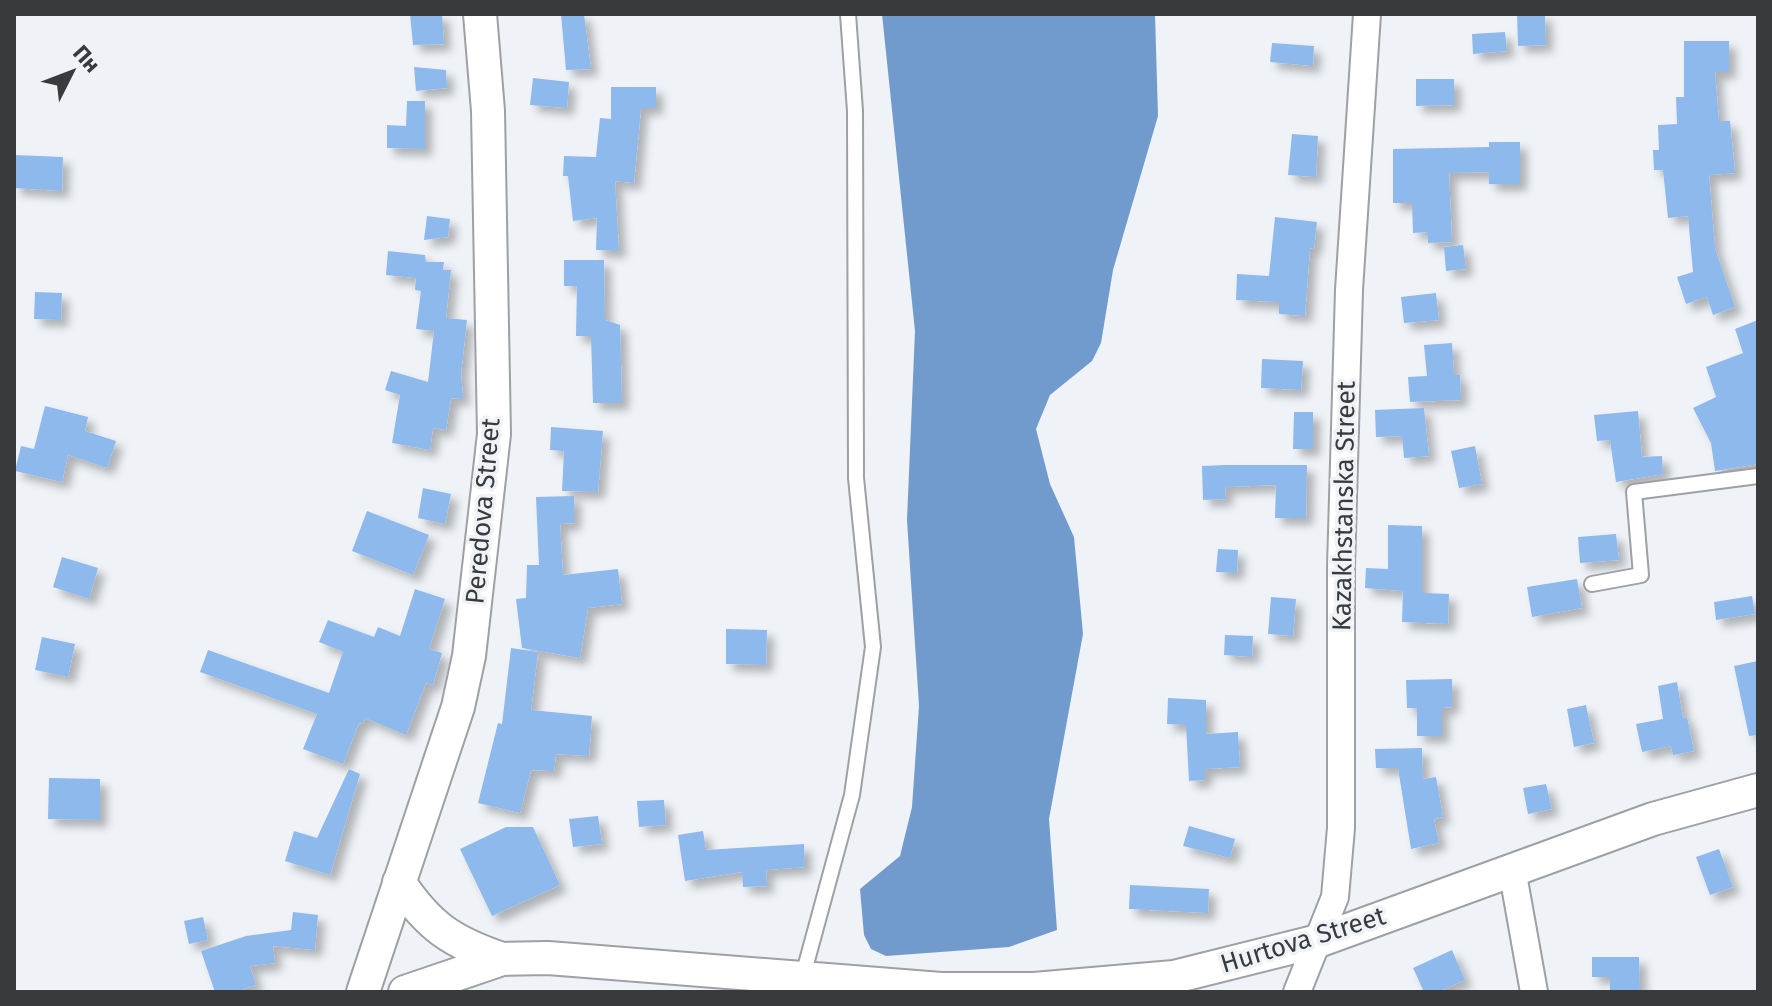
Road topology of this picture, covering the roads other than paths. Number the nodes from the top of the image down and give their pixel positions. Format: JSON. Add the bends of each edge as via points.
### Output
{"nodes":[{"id":1,"x":480,"y":14,"type":"edge"},
{"id":2,"x":848,"y":14,"type":"edge"},
{"id":3,"x":1367,"y":14,"type":"edge"},
{"id":4,"x":1758,"y":476,"type":"edge"},
{"id":5,"x":1592,"y":584,"type":"dead end"},
{"id":6,"x":1758,"y":790,"type":"edge"},
{"id":7,"x":1512,"y":869,"type":"junction"},
{"id":8,"x":399,"y":882,"type":"junction"},
{"id":9,"x":1318,"y":941,"type":"junction"},
{"id":10,"x":502,"y":959,"type":"junction"},
{"id":11,"x":802,"y":979,"type":"junction"},
{"id":12,"x":1176,"y":984,"type":"edge"},
{"id":13,"x":363,"y":992,"type":"edge"},
{"id":14,"x":405,"y":992,"type":"edge"},
{"id":15,"x":1297,"y":992,"type":"edge"},
{"id":16,"x":1534,"y":992,"type":"edge"}],
"edges":[{"from":1,"to":8,"type":"street","name":"Peredova Street","via":[[488,111],[494,434],[469,656],[458,707]]},
{"from":2,"to":11,"type":"lane","via":[[855,111],[856,478],[873,647],[852,795]]},
{"from":3,"to":9,"type":"street","name":"Kazakhstanska Street","via":[[1349,290],[1341,828],[1335,897]]},
{"from":4,"to":5,"type":"lane","via":[[1634,492],[1641,575]]},
{"from":6,"to":7,"type":"street","name":"Hurtova Street","via":[[1653,819]]},
{"from":7,"to":9,"type":"street","name":"Hurtova Street"},
{"from":7,"to":16,"type":"street"},
{"from":8,"to":10,"type":"street","via":[[437,929],[461,945]]},
{"from":8,"to":13,"type":"street","name":"Peredova Street"},
{"from":9,"to":12,"type":"street","name":"Hurtova Street"},
{"from":9,"to":15,"type":"street","name":"Kazakhstanska Street"},
{"from":10,"to":11,"type":"street","name":"Hurtova Street","via":[[548,958]]},
{"from":10,"to":14,"type":"street","name":"Hurtova Street"},
{"from":11,"to":12,"type":"street","name":"Hurtova Street","via":[[941,989]]}]}
